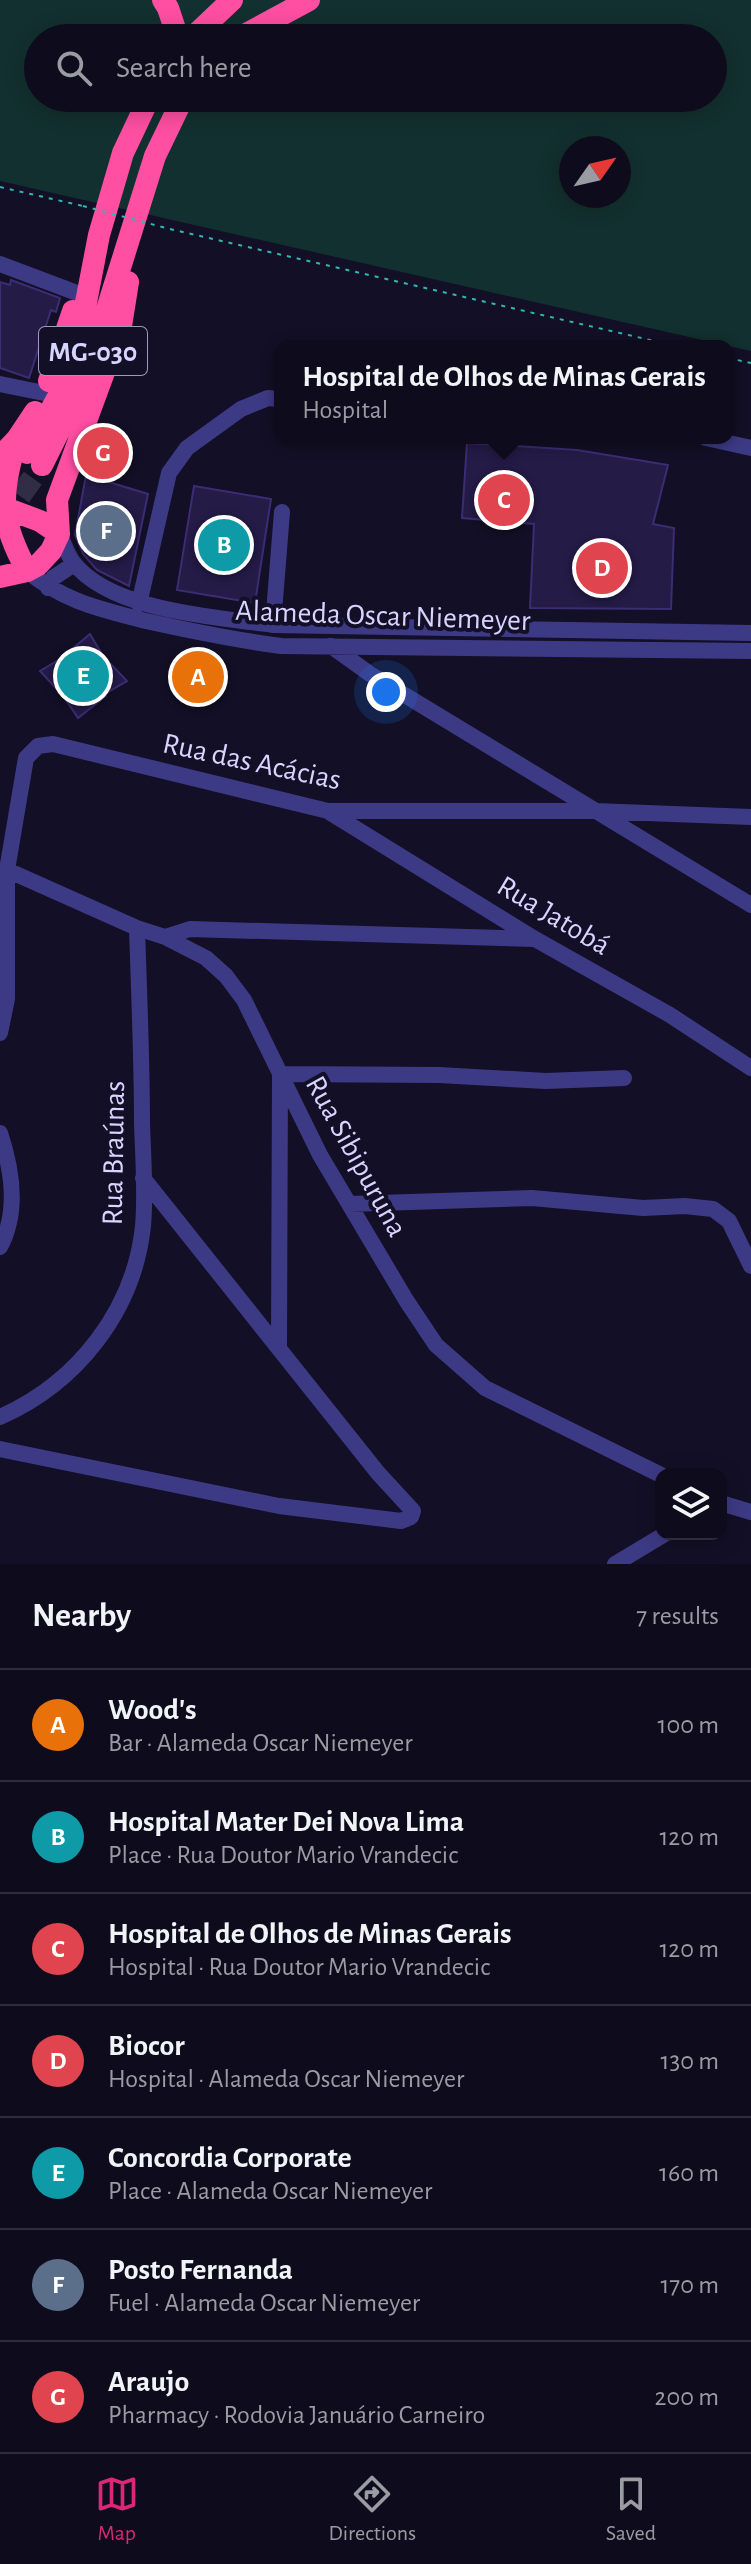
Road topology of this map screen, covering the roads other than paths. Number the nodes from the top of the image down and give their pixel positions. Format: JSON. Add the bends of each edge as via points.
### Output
{"nodes":[{"id":1,"x":163,"y":0,"type":"edge"},
{"id":2,"x":232,"y":0,"type":"edge"},
{"id":3,"x":283,"y":0,"type":"edge"},
{"id":4,"x":309,"y":0,"type":"edge"},
{"id":5,"x":173,"y":24,"type":"edge"},
{"id":6,"x":207,"y":24,"type":"edge"},
{"id":7,"x":261,"y":24,"type":"joint"},
{"id":8,"x":142,"y":112,"type":"edge"},
{"id":9,"x":176,"y":112,"type":"edge"},
{"id":10,"x":133,"y":233,"type":"junction"},
{"id":11,"x":99,"y":235,"type":"junction"},
{"id":12,"x":0,"y":264,"type":"edge"},
{"id":13,"x":77,"y":293,"type":"junction"},
{"id":14,"x":0,"y":384,"type":"edge"},
{"id":15,"x":44,"y":393,"type":"junction"},
{"id":16,"x":274,"y":398,"type":"edge"},
{"id":17,"x":29,"y":452,"type":"junction"},
{"id":18,"x":0,"y":457,"type":"edge"},
{"id":19,"x":3,"y":511,"type":"edge"},
{"id":20,"x":282,"y":512,"type":"dead end"},
{"id":21,"x":59,"y":534,"type":"junction"},
{"id":22,"x":74,"y":564,"type":"junction"},
{"id":23,"x":27,"y":571,"type":"junction"},
{"id":24,"x":0,"y":577,"type":"edge"},
{"id":25,"x":48,"y":588,"type":"junction"},
{"id":26,"x":139,"y":604,"type":"junction"},
{"id":27,"x":273,"y":625,"type":"junction"},
{"id":28,"x":709,"y":633,"type":"junction"},
{"id":29,"x":751,"y":633,"type":"edge"},
{"id":30,"x":331,"y":646,"type":"junction"},
{"id":31,"x":706,"y":651,"type":"junction"},
{"id":32,"x":751,"y":651,"type":"edge"},
{"id":33,"x":328,"y":811,"type":"junction"},
{"id":34,"x":595,"y":811,"type":"junction"},
{"id":35,"x":751,"y":817,"type":"edge"},
{"id":36,"x":7,"y":870,"type":"junction"},
{"id":37,"x":751,"y":905,"type":"edge"},
{"id":38,"x":137,"y":928,"type":"junction"},
{"id":39,"x":165,"y":937,"type":"junction"},
{"id":40,"x":535,"y":939,"type":"junction"},
{"id":41,"x":0,"y":1033,"type":"edge"},
{"id":42,"x":751,"y":1068,"type":"edge"},
{"id":43,"x":280,"y":1074,"type":"junction"},
{"id":44,"x":624,"y":1078,"type":"dead end"},
{"id":45,"x":0,"y":1133,"type":"edge"},
{"id":46,"x":143,"y":1178,"type":"junction"},
{"id":47,"x":349,"y":1204,"type":"junction"},
{"id":48,"x":0,"y":1247,"type":"edge"},
{"id":49,"x":751,"y":1266,"type":"edge"},
{"id":50,"x":279,"y":1346,"type":"junction"},
{"id":51,"x":0,"y":1417,"type":"edge"},
{"id":52,"x":0,"y":1449,"type":"edge"},
{"id":53,"x":655,"y":1472,"type":"edge"},
{"id":54,"x":727,"y":1505,"type":"edge"},
{"id":55,"x":751,"y":1512,"type":"edge"},
{"id":56,"x":655,"y":1540,"type":"edge"},
{"id":57,"x":615,"y":1564,"type":"edge"}],
"edges":[{"from":1,"to":5,"type":"highway"},
{"from":2,"to":6,"type":"highway"},
{"from":3,"to":7,"type":"highway"},
{"from":4,"to":7,"type":"highway"},
{"from":8,"to":11,"type":"highway","number":"MG-030","via":[[123,153]]},
{"from":9,"to":10,"type":"highway","number":"MG-030","via":[[155,156]]},
{"from":10,"to":17,"type":"highway","number":"MG-030","via":[[74,401]]},
{"from":10,"to":21,"type":"highway","via":[[121,326],[57,500]]},
{"from":11,"to":13,"type":"highway"},
{"from":11,"to":17,"type":"highway","number":"MG-030","via":[[77,349]]},
{"from":12,"to":13,"type":"street"},
{"from":13,"to":15,"type":"highway"},
{"from":14,"to":15,"type":"street"},
{"from":15,"to":17,"type":"highway"},
{"from":16,"to":26,"type":"street","via":[[232,415],[187,448],[169,473]]},
{"from":17,"to":18,"type":"highway"},
{"from":17,"to":19,"type":"highway"},
{"from":19,"to":21,"type":"highway","via":[[40,521]]},
{"from":19,"to":23,"type":"highway","via":[[13,550]]},
{"from":20,"to":27,"type":"street"},
{"from":21,"to":22,"type":"street","name":"Alameda Oscar Niemeyer"},
{"from":21,"to":23,"type":"highway","via":[[51,551]]},
{"from":22,"to":25,"type":"street"},
{"from":22,"to":26,"type":"street","name":"Alameda Oscar Niemeyer"},
{"from":23,"to":24,"type":"highway"},
{"from":23,"to":25,"type":"street","name":"Alameda Oscar Niemeyer"},
{"from":25,"to":30,"type":"street","name":"Alameda Oscar Niemeyer","via":[[85,606],[211,636],[281,646]]},
{"from":26,"to":27,"type":"street","name":"Alameda Oscar Niemeyer"},
{"from":27,"to":28,"type":"street","name":"Alameda Oscar Niemeyer"},
{"from":28,"to":29,"type":"street","name":"Alameda Oscar Niemeyer"},
{"from":28,"to":31,"type":"street"},
{"from":30,"to":31,"type":"street","name":"Alameda Oscar Niemeyer"},
{"from":30,"to":34,"type":"street"},
{"from":31,"to":32,"type":"street","name":"Alameda Oscar Niemeyer"},
{"from":33,"to":34,"type":"street","name":"Rua das Acácias"},
{"from":33,"to":36,"type":"street","name":"Rua das Acácias","via":[[53,744],[38,746],[26,758]]},
{"from":33,"to":40,"type":"street","name":"Rua Jatobá"},
{"from":34,"to":35,"type":"street","name":"Rua das Acácias"},
{"from":34,"to":37,"type":"street"},
{"from":36,"to":38,"type":"street","name":"Rua Sibipuruna"},
{"from":36,"to":41,"type":"street","name":"Rua das Acácias","via":[[7,999]]},
{"from":38,"to":39,"type":"street","name":"Rua Sibipuruna"},
{"from":38,"to":46,"type":"street","name":"Rua Braúnas"},
{"from":39,"to":40,"type":"street","via":[[190,929]]},
{"from":39,"to":43,"type":"street","name":"Rua Sibipuruna","via":[[206,958],[226,976],[244,1000]]},
{"from":40,"to":42,"type":"street","name":"Rua Jatobá"},
{"from":43,"to":44,"type":"street"},
{"from":43,"to":47,"type":"street","name":"Rua Sibipuruna"},
{"from":43,"to":50,"type":"street"},
{"from":45,"to":48,"type":"street","via":[[13,1197]]},
{"from":46,"to":50,"type":"street"},
{"from":46,"to":51,"type":"street","name":"Rua Braúnas","via":[[143,1227],[134,1262],[121,1303],[100,1339],[67,1375]]},
{"from":47,"to":49,"type":"street","via":[[532,1198],[713,1209],[729,1221]]},
{"from":47,"to":53,"type":"street","name":"Rua Sibipuruna","via":[[436,1345],[485,1388]]},
{"from":50,"to":52,"type":"street","via":[[413,1511],[411,1517],[401,1521],[279,1506]]},
{"from":54,"to":55,"type":"street"},
{"from":56,"to":57,"type":"street"}]}
